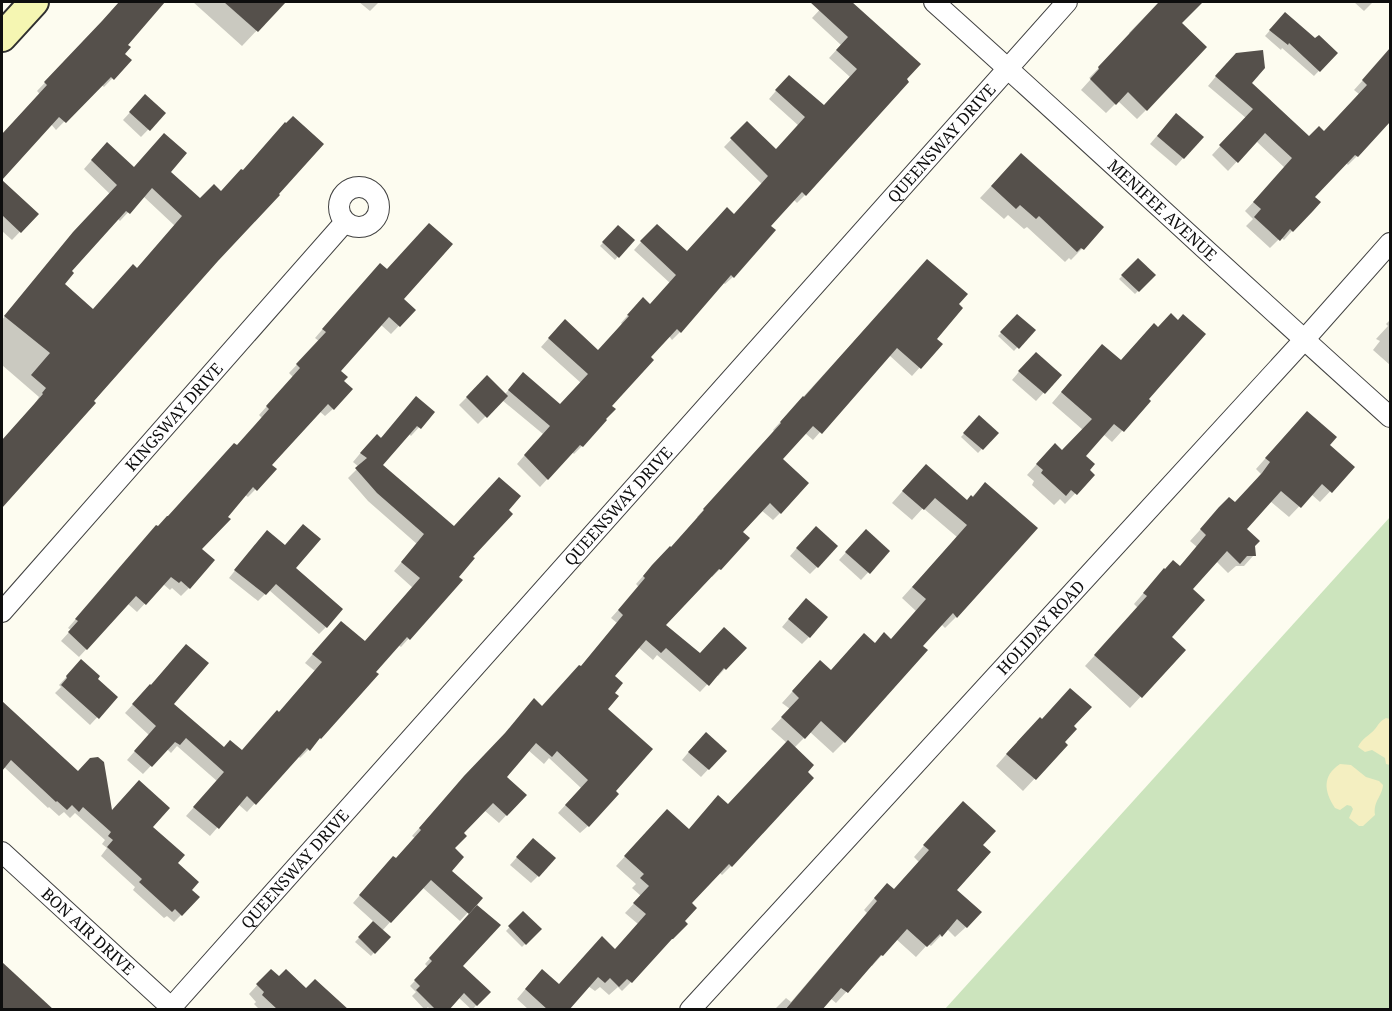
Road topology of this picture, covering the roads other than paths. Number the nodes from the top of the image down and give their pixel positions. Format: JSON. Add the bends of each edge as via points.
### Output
{"nodes":[{"id":1,"x":34,"y":2,"type":"edge"},
{"id":2,"x":934,"y":2,"type":"edge"},
{"id":3,"x":1067,"y":2,"type":"edge"},
{"id":4,"x":2,"y":37,"type":"edge"},
{"id":5,"x":1008,"y":67,"type":"junction"},
{"id":6,"x":345,"y":222,"type":"dead end"},
{"id":7,"x":1390,"y":243,"type":"edge"},
{"id":8,"x":1304,"y":340,"type":"junction"},
{"id":9,"x":1390,"y":417,"type":"edge"},
{"id":10,"x":2,"y":612,"type":"edge"},
{"id":11,"x":2,"y":852,"type":"edge"},
{"id":12,"x":172,"y":1009,"type":"edge"},
{"id":13,"x":690,"y":1010,"type":"edge"}],
"edges":[{"from":1,"to":4,"type":"street"},
{"from":2,"to":5,"type":"street","name":"MENIFEE AVENUE"},
{"from":3,"to":5,"type":"street","name":"QUEENSWAY DRIVE"},
{"from":5,"to":8,"type":"street","name":"MENIFEE AVENUE"},
{"from":5,"to":12,"type":"street","name":"QUEENSWAY DRIVE"},
{"from":6,"to":10,"type":"street","name":"KINGSWAY DRIVE"},
{"from":7,"to":8,"type":"street","name":"HOLIDAY ROAD"},
{"from":8,"to":9,"type":"street","name":"MENIFEE AVENUE"},
{"from":8,"to":13,"type":"street","name":"HOLIDAY ROAD"},
{"from":11,"to":12,"type":"street","name":"BON AIR DRIVE"}]}
